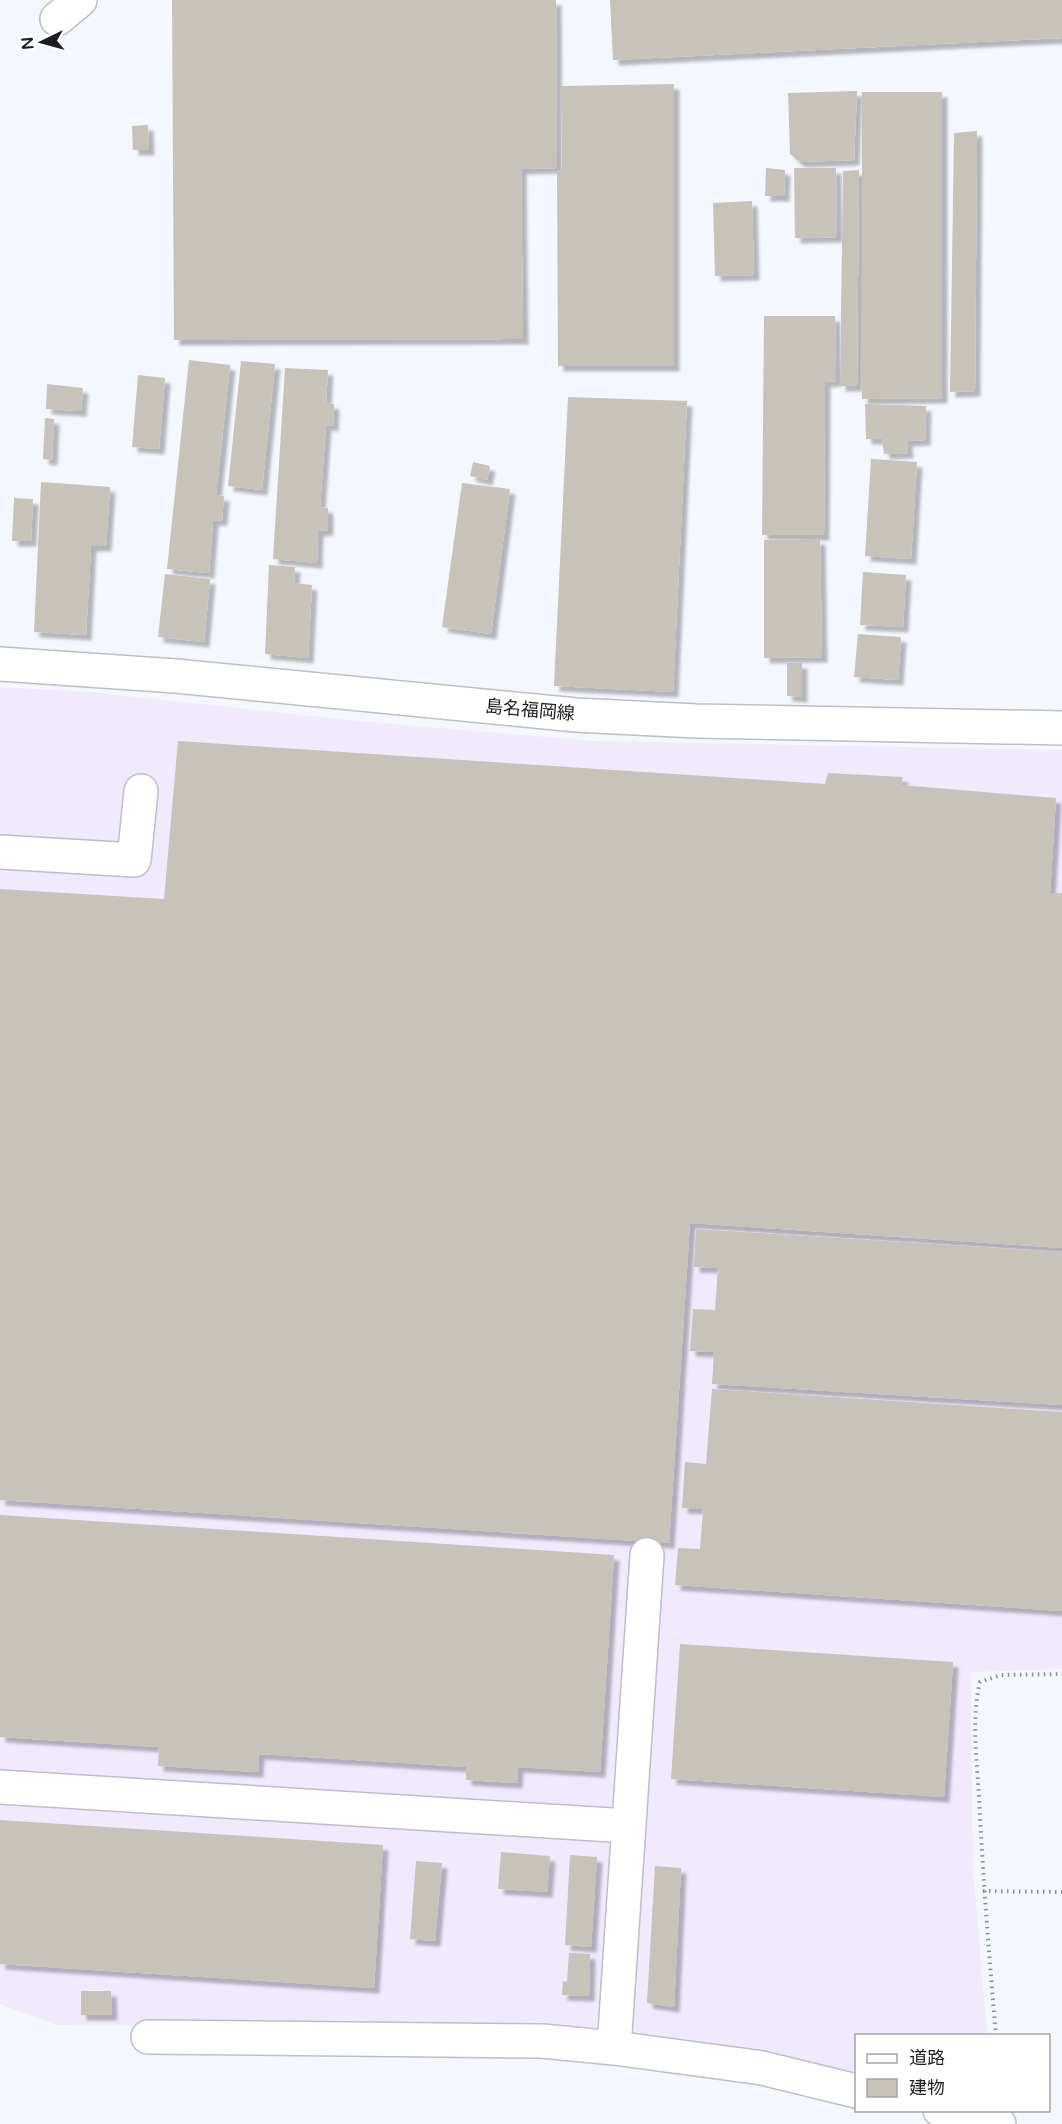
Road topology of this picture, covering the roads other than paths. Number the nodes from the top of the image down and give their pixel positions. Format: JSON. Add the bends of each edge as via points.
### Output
{"nodes":[{"id":1,"x":0,"y":664,"type":"edge"},
{"id":2,"x":1062,"y":728,"type":"edge"},
{"id":3,"x":141,"y":791,"type":"dead end"},
{"id":4,"x":0,"y":852,"type":"edge"},
{"id":5,"x":647,"y":1555,"type":"dead end"},
{"id":6,"x":0,"y":1787,"type":"edge"},
{"id":7,"x":628,"y":1826,"type":"junction"},
{"id":8,"x":148,"y":2037,"type":"dead end"},
{"id":9,"x":614,"y":2048,"type":"junction"},
{"id":10,"x":855,"y":2091,"type":"edge"},
{"id":11,"x":948,"y":2112,"type":"edge"},
{"id":12,"x":999,"y":2124,"type":"edge"}],
"edges":[{"from":1,"to":2,"type":"main road","name":"島名福岡線","via":[[176,676],[576,715]]},
{"from":3,"to":4,"type":"main road","via":[[134,860]]},
{"from":5,"to":7,"type":"main road"},
{"from":6,"to":7,"type":"main road"},
{"from":7,"to":9,"type":"main road"},
{"from":8,"to":9,"type":"main road","via":[[542,2041]]},
{"from":9,"to":10,"type":"main road","via":[[762,2068]]},
{"from":11,"to":12,"type":"main road"}]}
